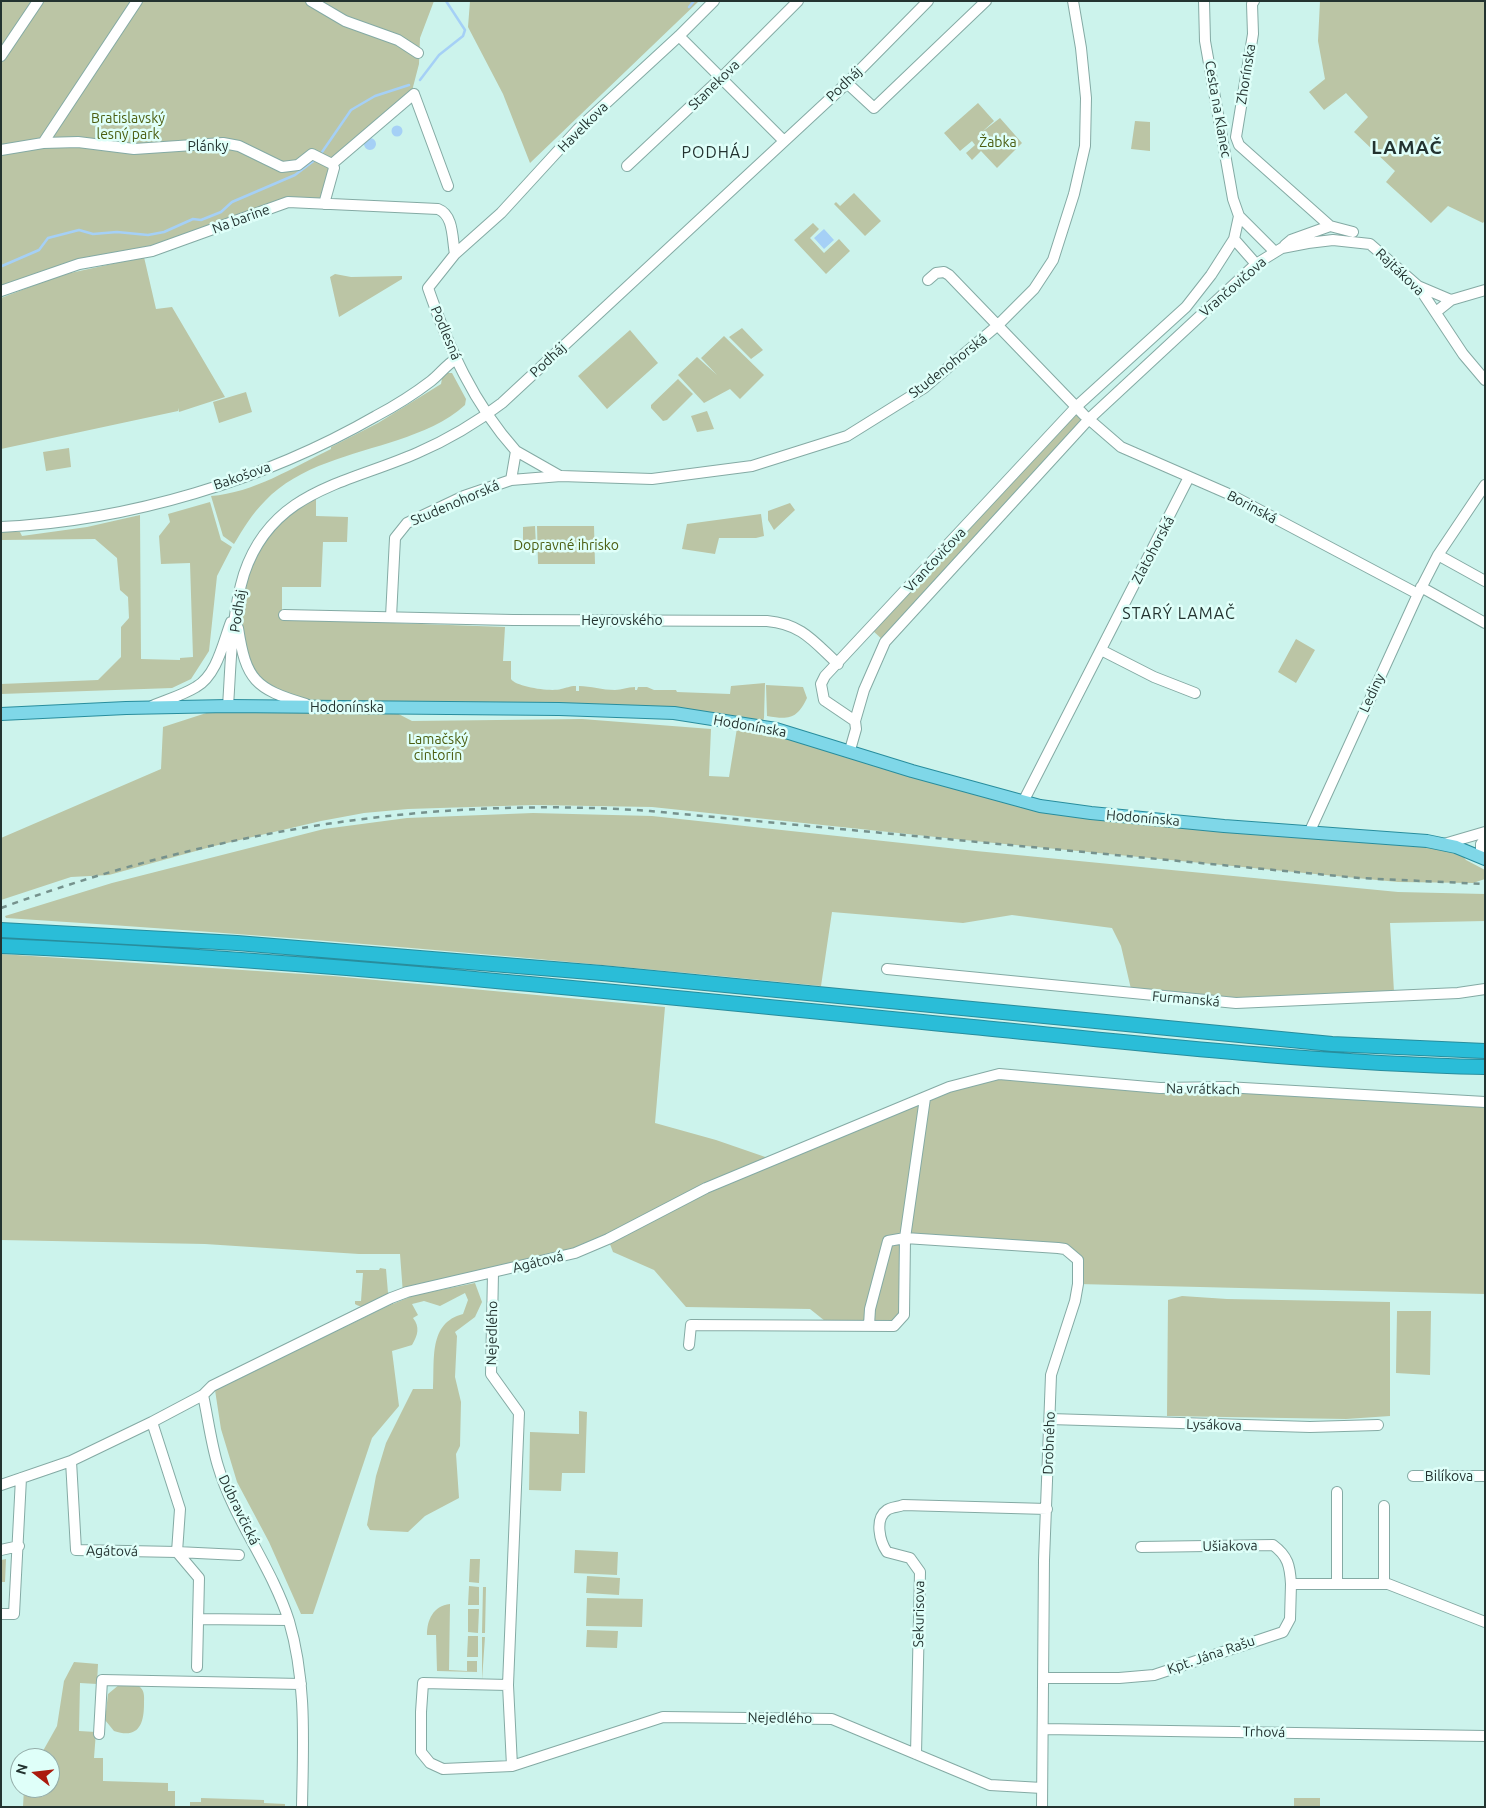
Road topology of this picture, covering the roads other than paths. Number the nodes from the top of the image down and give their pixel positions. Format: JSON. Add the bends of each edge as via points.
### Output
{"nodes":[{"id":1,"x":38,"y":1,"type":"edge"},
{"id":2,"x":137,"y":1,"type":"edge"},
{"id":3,"x":311,"y":1,"type":"edge"},
{"id":4,"x":714,"y":1,"type":"edge"},
{"id":5,"x":798,"y":1,"type":"edge"},
{"id":6,"x":986,"y":1,"type":"edge"},
{"id":7,"x":1073,"y":1,"type":"edge"},
{"id":8,"x":1204,"y":1,"type":"edge"},
{"id":9,"x":1252,"y":2,"type":"edge"},
{"id":10,"x":923,"y":3,"type":"edge"},
{"id":11,"x":680,"y":36,"type":"junction"},
{"id":12,"x":418,"y":53,"type":"dead end"},
{"id":13,"x":1,"y":56,"type":"edge"},
{"id":14,"x":722,"y":77,"type":"junction"},
{"id":15,"x":847,"y":83,"type":"junction"},
{"id":16,"x":1236,"y":137,"type":"junction"},
{"id":17,"x":1224,"y":139,"type":"junction"},
{"id":18,"x":784,"y":141,"type":"junction"},
{"id":19,"x":43,"y":143,"type":"junction"},
{"id":20,"x":1,"y":150,"type":"edge"},
{"id":21,"x":328,"y":162,"type":"junction"},
{"id":22,"x":627,"y":166,"type":"dead end"},
{"id":23,"x":448,"y":186,"type":"dead end"},
{"id":24,"x":324,"y":204,"type":"junction"},
{"id":25,"x":1239,"y":216,"type":"junction"},
{"id":26,"x":1330,"y":226,"type":"junction"},
{"id":27,"x":1353,"y":232,"type":"dead end"},
{"id":28,"x":1234,"y":239,"type":"junction"},
{"id":29,"x":1279,"y":250,"type":"junction"},
{"id":30,"x":455,"y":254,"type":"junction"},
{"id":31,"x":1256,"y":264,"type":"junction"},
{"id":32,"x":928,"y":280,"type":"dead end"},
{"id":33,"x":1418,"y":286,"type":"junction"},
{"id":34,"x":2,"y":287,"type":"edge"},
{"id":35,"x":1485,"y":290,"type":"edge"},
{"id":36,"x":1451,"y":300,"type":"junction"},
{"id":37,"x":1436,"y":312,"type":"junction"},
{"id":38,"x":998,"y":325,"type":"junction"},
{"id":39,"x":456,"y":359,"type":"junction"},
{"id":40,"x":1485,"y":380,"type":"edge"},
{"id":41,"x":1077,"y":406,"type":"junction"},
{"id":42,"x":486,"y":415,"type":"junction"},
{"id":43,"x":1089,"y":419,"type":"junction"},
{"id":44,"x":516,"y":451,"type":"junction"},
{"id":45,"x":561,"y":476,"type":"junction"},
{"id":46,"x":1189,"y":477,"type":"junction"},
{"id":47,"x":511,"y":480,"type":"junction"},
{"id":48,"x":1485,"y":485,"type":"edge"},
{"id":49,"x":1,"y":527,"type":"edge"},
{"id":50,"x":1438,"y":555,"type":"junction"},
{"id":51,"x":1485,"y":581,"type":"edge"},
{"id":52,"x":1419,"y":590,"type":"junction"},
{"id":53,"x":236,"y":609,"type":"junction"},
{"id":54,"x":284,"y":615,"type":"dead end"},
{"id":55,"x":391,"y":617,"type":"junction"},
{"id":56,"x":1485,"y":623,"type":"edge"},
{"id":57,"x":1101,"y":650,"type":"junction"},
{"id":58,"x":838,"y":664,"type":"junction"},
{"id":59,"x":1195,"y":693,"type":"dead end"},
{"id":60,"x":228,"y":706,"type":"junction"},
{"id":61,"x":314,"y":706,"type":"junction"},
{"id":62,"x":149,"y":707,"type":"junction"},
{"id":63,"x":1,"y":714,"type":"edge"},
{"id":64,"x":854,"y":721,"type":"junction"},
{"id":65,"x":850,"y":750,"type":"junction"},
{"id":66,"x":1023,"y":802,"type":"junction"},
{"id":67,"x":1485,"y":832,"type":"edge"},
{"id":68,"x":1309,"y":833,"type":"junction"},
{"id":69,"x":1485,"y":839,"type":"edge"},
{"id":70,"x":1444,"y":844,"type":"junction"},
{"id":71,"x":1484,"y":857,"type":"edge"},
{"id":72,"x":1,"y":930,"type":"edge"},
{"id":73,"x":1,"y":946,"type":"edge"},
{"id":74,"x":887,"y":969,"type":"dead end"},
{"id":75,"x":1485,"y":990,"type":"edge"},
{"id":76,"x":1485,"y":1051,"type":"edge"},
{"id":77,"x":1485,"y":1067,"type":"edge"},
{"id":78,"x":925,"y":1098,"type":"junction"},
{"id":79,"x":1485,"y":1102,"type":"edge"},
{"id":80,"x":905,"y":1238,"type":"junction"},
{"id":81,"x":492,"y":1273,"type":"junction"},
{"id":82,"x":869,"y":1325,"type":"junction"},
{"id":83,"x":689,"y":1345,"type":"dead end"},
{"id":84,"x":204,"y":1395,"type":"junction"},
{"id":85,"x":1050,"y":1418,"type":"junction"},
{"id":86,"x":152,"y":1422,"type":"junction"},
{"id":87,"x":1378,"y":1425,"type":"dead end"},
{"id":88,"x":71,"y":1461,"type":"junction"},
{"id":89,"x":1413,"y":1476,"type":"dead end"},
{"id":90,"x":1485,"y":1476,"type":"edge"},
{"id":91,"x":21,"y":1478,"type":"junction"},
{"id":92,"x":1,"y":1486,"type":"edge"},
{"id":93,"x":1338,"y":1492,"type":"dead end"},
{"id":94,"x":1384,"y":1506,"type":"dead end"},
{"id":95,"x":1047,"y":1509,"type":"junction"},
{"id":96,"x":19,"y":1546,"type":"junction"},
{"id":97,"x":1142,"y":1547,"type":"dead end"},
{"id":98,"x":1,"y":1550,"type":"edge"},
{"id":99,"x":177,"y":1552,"type":"junction"},
{"id":100,"x":239,"y":1555,"type":"dead end"},
{"id":101,"x":1290,"y":1584,"type":"junction"},
{"id":102,"x":1337,"y":1584,"type":"junction"},
{"id":103,"x":1384,"y":1584,"type":"junction"},
{"id":104,"x":1,"y":1614,"type":"edge"},
{"id":105,"x":198,"y":1619,"type":"junction"},
{"id":106,"x":288,"y":1620,"type":"junction"},
{"id":107,"x":1485,"y":1622,"type":"edge"},
{"id":108,"x":197,"y":1667,"type":"dead end"},
{"id":109,"x":1044,"y":1678,"type":"junction"},
{"id":110,"x":301,"y":1684,"type":"junction"},
{"id":111,"x":508,"y":1685,"type":"junction"},
{"id":112,"x":1044,"y":1729,"type":"junction"},
{"id":113,"x":99,"y":1734,"type":"dead end"},
{"id":114,"x":1485,"y":1736,"type":"edge"},
{"id":115,"x":916,"y":1754,"type":"junction"},
{"id":116,"x":512,"y":1766,"type":"junction"},
{"id":117,"x":1042,"y":1788,"type":"junction"},
{"id":118,"x":302,"y":1807,"type":"edge"},
{"id":119,"x":1042,"y":1807,"type":"edge"}],
"edges":[{"from":1,"to":13,"type":"street"},
{"from":2,"to":19,"type":"street"},
{"from":3,"to":12,"type":"street","via":[[345,21],[398,40]]},
{"from":4,"to":11,"type":"street","name":"Havelkova"},
{"from":5,"to":14,"type":"street","name":"Stanekova"},
{"from":6,"to":15,"type":"street","via":[[874,108]]},
{"from":7,"to":38,"type":"street","name":"Studenohorská","via":[[1086,98],[1085,146],[1053,260],[1034,290]]},
{"from":8,"to":17,"type":"street","name":"Cesta na Klanec","via":[[1205,41]]},
{"from":9,"to":16,"type":"street","name":"Zhorínska","via":[[1253,34]]},
{"from":10,"to":15,"type":"street","name":"Podháj"},
{"from":11,"to":14,"type":"street"},
{"from":11,"to":30,"type":"street","name":"Havelkova","via":[[578,129],[501,212]]},
{"from":14,"to":18,"type":"street"},
{"from":14,"to":22,"type":"street","name":"Stanekova"},
{"from":15,"to":18,"type":"street","name":"Podháj"},
{"from":16,"to":17,"type":"street"},
{"from":16,"to":26,"type":"street","via":[[1239,145]]},
{"from":17,"to":25,"type":"street","name":"Cesta na Klanec","via":[[1233,199]]},
{"from":18,"to":42,"type":"street","name":"Podháj"},
{"from":19,"to":20,"type":"street","name":"Plánky"},
{"from":19,"to":21,"type":"street","name":"Plánky","via":[[86,142],[134,149],[223,143],[239,146],[282,167],[298,165],[313,154]]},
{"from":21,"to":23,"type":"street","via":[[414,94]]},
{"from":21,"to":24,"type":"street","via":[[334,168]]},
{"from":24,"to":30,"type":"street","name":"Na barine","via":[[443,211],[450,222]]},
{"from":24,"to":34,"type":"street","name":"Na barine","via":[[288,202],[152,251],[79,264]]},
{"from":25,"to":28,"type":"street","name":"Vrančovičova"},
{"from":25,"to":29,"type":"street","name":"Vrančovičova"},
{"from":26,"to":27,"type":"street"},
{"from":26,"to":29,"type":"street","via":[[1291,240]]},
{"from":28,"to":31,"type":"street"},
{"from":28,"to":41,"type":"street","name":"Vrančovičova","via":[[1212,275],[1186,307]]},
{"from":29,"to":31,"type":"street","name":"Vrančovičova"},
{"from":29,"to":33,"type":"street","name":"Rajtákova","via":[[1333,240],[1370,244]]},
{"from":30,"to":39,"type":"street","name":"Podlesná","via":[[428,288]]},
{"from":31,"to":43,"type":"street","name":"Vrančovičova"},
{"from":32,"to":38,"type":"street","name":"Borinská","via":[[936,273],[949,275]]},
{"from":33,"to":36,"type":"street"},
{"from":33,"to":37,"type":"street","name":"Rajtákova"},
{"from":35,"to":36,"type":"street"},
{"from":36,"to":37,"type":"street"},
{"from":37,"to":40,"type":"street","name":"Rajtákova","via":[[1463,354]]},
{"from":38,"to":41,"type":"street","name":"Borinská"},
{"from":38,"to":45,"type":"street","name":"Studenohorská","via":[[924,388],[847,436],[752,466],[652,479]]},
{"from":39,"to":42,"type":"street","name":"Podlesná"},
{"from":39,"to":49,"type":"street","name":"Bakošova","via":[[432,380],[376,416],[246,478],[123,512],[67,522]]},
{"from":41,"to":43,"type":"street","name":"Borinská"},
{"from":41,"to":58,"type":"street","name":"Vrančovičova"},
{"from":42,"to":44,"type":"street","name":"Studenohorská"},
{"from":42,"to":53,"type":"street","name":"Podháj","via":[[417,453],[331,484],[288,509],[265,534],[254,552]]},
{"from":43,"to":46,"type":"street","name":"Borinská","via":[[1121,447]]},
{"from":43,"to":64,"type":"street","name":"Vrančovičova","via":[[884,642]]},
{"from":44,"to":45,"type":"street","name":"Studenohorská"},
{"from":44,"to":47,"type":"street","name":"Studenohorská"},
{"from":45,"to":47,"type":"street","name":"Studenohorská"},
{"from":46,"to":52,"type":"street","name":"Borinská"},
{"from":46,"to":57,"type":"street","name":"Zlatohorská"},
{"from":47,"to":55,"type":"street","name":"Studenohorská","via":[[464,496],[406,523],[395,538]]},
{"from":48,"to":50,"type":"street","name":"Lediny"},
{"from":50,"to":51,"type":"street"},
{"from":50,"to":52,"type":"street","name":"Lediny"},
{"from":52,"to":56,"type":"street","name":"Borinská"},
{"from":52,"to":68,"type":"street","name":"Lediny"},
{"from":53,"to":60,"type":"street","name":"Podháj"},
{"from":53,"to":61,"type":"street","via":[[244,660],[252,676],[274,693]]},
{"from":53,"to":62,"type":"street","via":[[214,667],[202,682]]},
{"from":54,"to":55,"type":"street","name":"Heyrovského"},
{"from":55,"to":58,"type":"street","name":"Heyrovského","via":[[783,623],[806,634]]},
{"from":57,"to":59,"type":"street","via":[[1154,677]]},
{"from":57,"to":66,"type":"street","name":"Zlatohorská"},
{"from":58,"to":64,"type":"street","name":"Vrančovičova","via":[[825,676],[821,691],[824,700]]},
{"from":60,"to":61,"type":"main road","name":"Hodonínska"},
{"from":60,"to":62,"type":"main road","name":"Hodonínska"},
{"from":61,"to":65,"type":"main road","name":"Hodonínska","via":[[674,713],[776,729]]},
{"from":62,"to":63,"type":"main road","name":"Hodonínska"},
{"from":64,"to":65,"type":"street","name":"Vrančovičova","via":[[856,729]]},
{"from":65,"to":66,"type":"main road","name":"Hodonínska","via":[[912,772]]},
{"from":66,"to":68,"type":"main road","name":"Hodonínska","via":[[1091,813]]},
{"from":67,"to":70,"type":"street"},
{"from":68,"to":70,"type":"main road","name":"Hodonínska"},
{"from":69,"to":71,"type":"street","via":[[1481,844]]},
{"from":70,"to":71,"type":"main road","name":"Hodonínska"},
{"from":72,"to":76,"type":"highway","via":[[237,943],[602,973],[1323,1044]]},
{"from":73,"to":77,"type":"highway","via":[[198,957],[610,992],[1370,1064]]},
{"from":74,"to":75,"type":"street","name":"Furmanská","via":[[1236,1003]]},
{"from":78,"to":79,"type":"street","name":"Na vrátkach","via":[[949,1087],[999,1074],[1160,1088],[1226,1087]]},
{"from":78,"to":80,"type":"street"},
{"from":78,"to":81,"type":"street","name":"Agátová","via":[[706,1188],[575,1253]]},
{"from":80,"to":82,"type":"street","via":[[888,1241],[870,1309]]},
{"from":80,"to":82,"type":"street","via":[[904,1315],[894,1326]]},
{"from":80,"to":85,"type":"street","name":"Drobného","via":[[1058,1248],[1065,1249],[1078,1260],[1075,1301],[1052,1375]]},
{"from":81,"to":84,"type":"street","name":"Agátová","via":[[391,1298],[212,1386]]},
{"from":81,"to":111,"type":"street","name":"Nejedlého","via":[[491,1374],[519,1414]]},
{"from":82,"to":83,"type":"street","via":[[691,1325]]},
{"from":84,"to":86,"type":"street","name":"Agátová"},
{"from":84,"to":106,"type":"street","name":"Dúbravčická","via":[[218,1466],[277,1588]]},
{"from":85,"to":87,"type":"street","name":"Lysákova","via":[[1310,1427]]},
{"from":85,"to":95,"type":"street","name":"Drobného"},
{"from":86,"to":88,"type":"street","name":"Agátová"},
{"from":86,"to":99,"type":"street","via":[[180,1509]]},
{"from":88,"to":91,"type":"street","name":"Agátová"},
{"from":88,"to":99,"type":"street","name":"Agátová","via":[[76,1550]]},
{"from":89,"to":90,"type":"street","name":"Bilíkova"},
{"from":91,"to":92,"type":"street","name":"Agátová"},
{"from":91,"to":96,"type":"street"},
{"from":93,"to":102,"type":"street"},
{"from":94,"to":103,"type":"street"},
{"from":95,"to":109,"type":"street","name":"Drobného"},
{"from":95,"to":115,"type":"street","name":"Sekurisova","via":[[903,1505],[887,1510],[880,1520],[881,1544],[887,1552],[910,1558],[920,1572]]},
{"from":96,"to":98,"type":"street"},
{"from":96,"to":104,"type":"street","via":[[14,1614]]},
{"from":97,"to":101,"type":"street","name":"Ušiakova","via":[[1273,1545],[1284,1553],[1290,1566]]},
{"from":99,"to":100,"type":"street"},
{"from":99,"to":105,"type":"street","via":[[198,1578]]},
{"from":101,"to":102,"type":"street"},
{"from":101,"to":109,"type":"street","name":"Kpt. Jána Rašu","via":[[1290,1619],[1283,1632],[1154,1675]]},
{"from":102,"to":103,"type":"street"},
{"from":103,"to":107,"type":"street"},
{"from":105,"to":106,"type":"street"},
{"from":105,"to":108,"type":"street"},
{"from":106,"to":110,"type":"street","name":"Dúbravčická"},
{"from":109,"to":112,"type":"street","name":"Drobného"},
{"from":110,"to":113,"type":"street","via":[[102,1680]]},
{"from":110,"to":118,"type":"street","name":"Dúbravčická","via":[[304,1712]]},
{"from":111,"to":116,"type":"street","name":"Nejedlého"},
{"from":111,"to":116,"type":"street","name":"Nejedlého","via":[[423,1684],[421,1752],[430,1763],[443,1769]]},
{"from":112,"to":114,"type":"street","name":"Trhová"},
{"from":112,"to":117,"type":"street","name":"Drobného"},
{"from":115,"to":116,"type":"street","name":"Nejedlého","via":[[832,1719],[663,1716]]},
{"from":115,"to":117,"type":"street","name":"Nejedlého","via":[[990,1785]]},
{"from":117,"to":119,"type":"street","name":"Drobného"}]}
